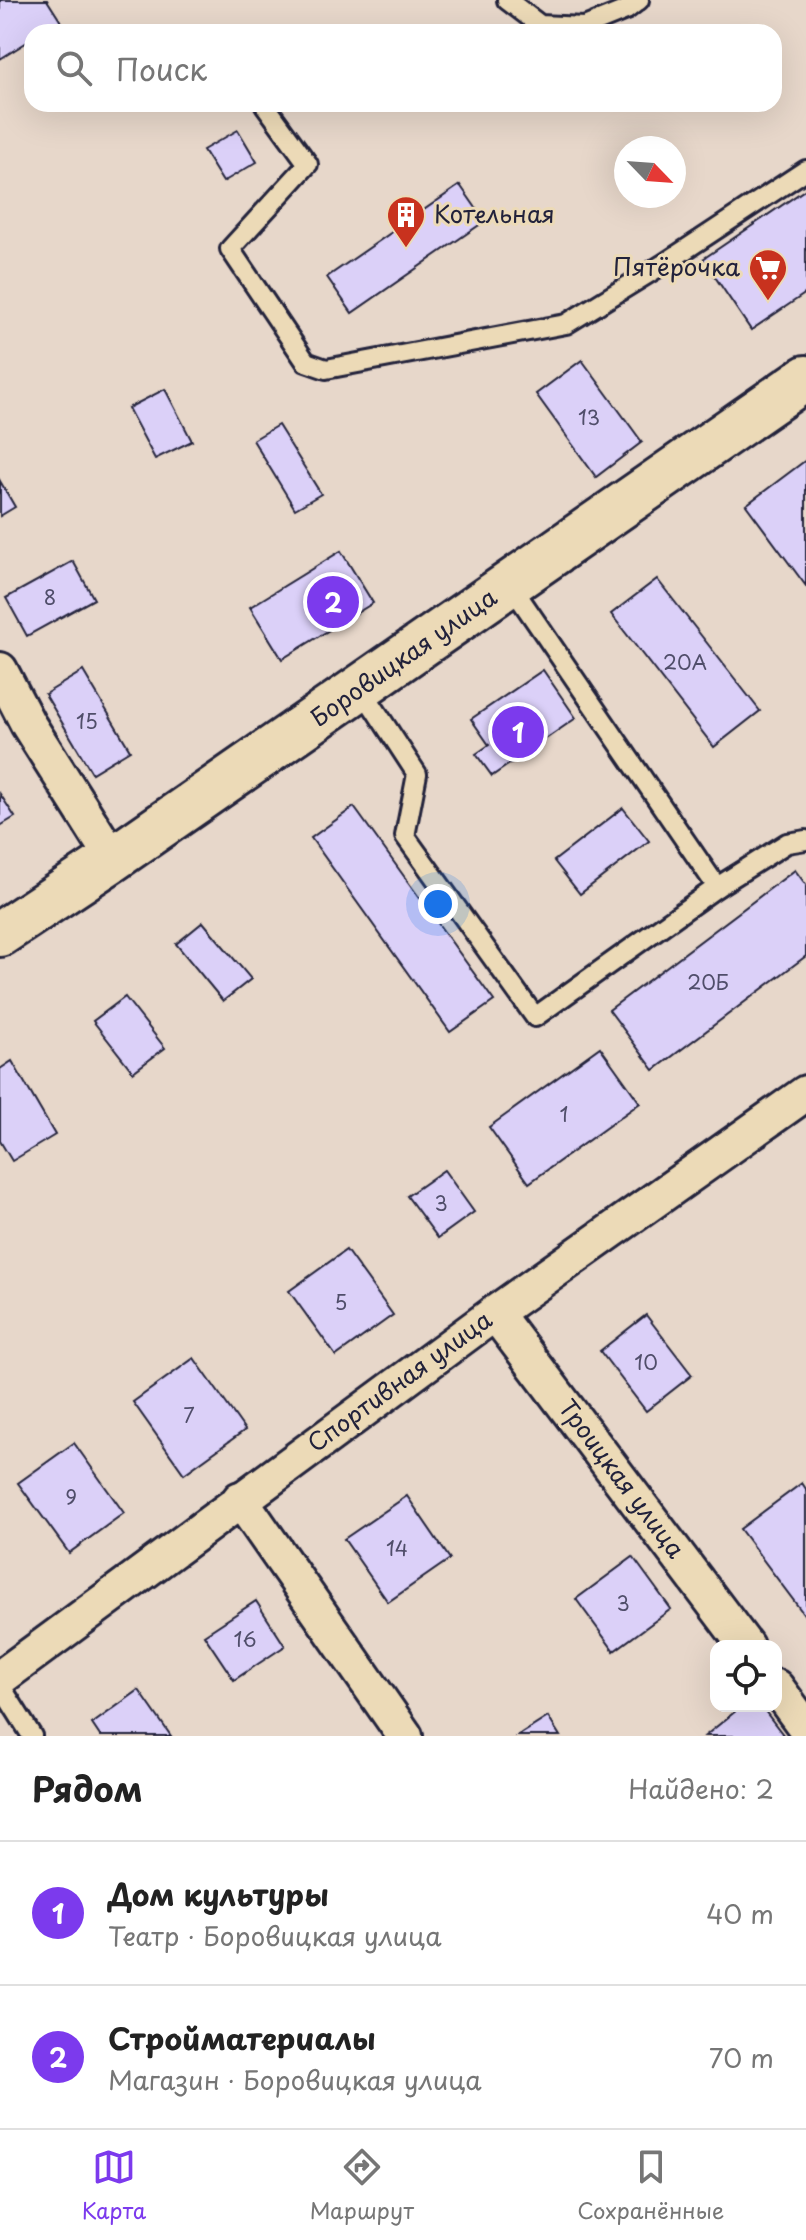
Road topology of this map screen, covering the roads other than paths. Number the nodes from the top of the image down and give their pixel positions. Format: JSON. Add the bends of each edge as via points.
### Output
{"nodes":[{"id":1,"x":507,"y":0,"type":"edge"},
{"id":2,"x":639,"y":0,"type":"edge"},
{"id":3,"x":539,"y":24,"type":"edge"},
{"id":4,"x":591,"y":24,"type":"edge"},
{"id":5,"x":270,"y":112,"type":"edge"},
{"id":6,"x":806,"y":170,"type":"edge"},
{"id":7,"x":806,"y":378,"type":"edge"},
{"id":8,"x":510,"y":584,"type":"junction"},
{"id":9,"x":0,"y":670,"type":"edge"},
{"id":10,"x":361,"y":688,"type":"junction"},
{"id":11,"x":806,"y":840,"type":"edge"},
{"id":12,"x":113,"y":859,"type":"junction"},
{"id":13,"x":717,"y":887,"type":"junction"},
{"id":14,"x":0,"y":934,"type":"edge"},
{"id":15,"x":806,"y":1093,"type":"edge"},
{"id":16,"x":495,"y":1313,"type":"junction"},
{"id":17,"x":240,"y":1499,"type":"junction"},
{"id":18,"x":741,"y":1640,"type":"edge"},
{"id":19,"x":0,"y":1678,"type":"edge"},
{"id":20,"x":0,"y":1685,"type":"edge"},
{"id":21,"x":782,"y":1695,"type":"edge"},
{"id":22,"x":806,"y":1728,"type":"edge"},
{"id":23,"x":32,"y":1736,"type":"edge"},
{"id":24,"x":405,"y":1736,"type":"edge"}],
"edges":[{"from":1,"to":3,"type":"lane"},
{"from":2,"to":4,"type":"lane"},
{"from":5,"to":6,"type":"lane","via":[[308,164],[230,249],[306,362],[326,369],[566,324]]},
{"from":7,"to":8,"type":"street","name":"Боровицкая улица"},
{"from":8,"to":10,"type":"street","name":"Боровицкая улица"},
{"from":8,"to":13,"type":"lane"},
{"from":9,"to":12,"type":"street"},
{"from":10,"to":12,"type":"street","name":"Боровицкая улица"},
{"from":10,"to":13,"type":"lane","via":[[417,774],[405,836],[535,1017]]},
{"from":11,"to":13,"type":"lane","via":[[787,843]]},
{"from":12,"to":14,"type":"street","name":"Боровицкая улица"},
{"from":15,"to":16,"type":"street","name":"Спортивная улица"},
{"from":16,"to":17,"type":"street","name":"Спортивная улица"},
{"from":16,"to":18,"type":"street","name":"Троицкая улица"},
{"from":17,"to":19,"type":"street","name":"Спортивная улица"},
{"from":17,"to":24,"type":"street"},
{"from":20,"to":23,"type":"lane"},
{"from":21,"to":22,"type":"street"}]}
